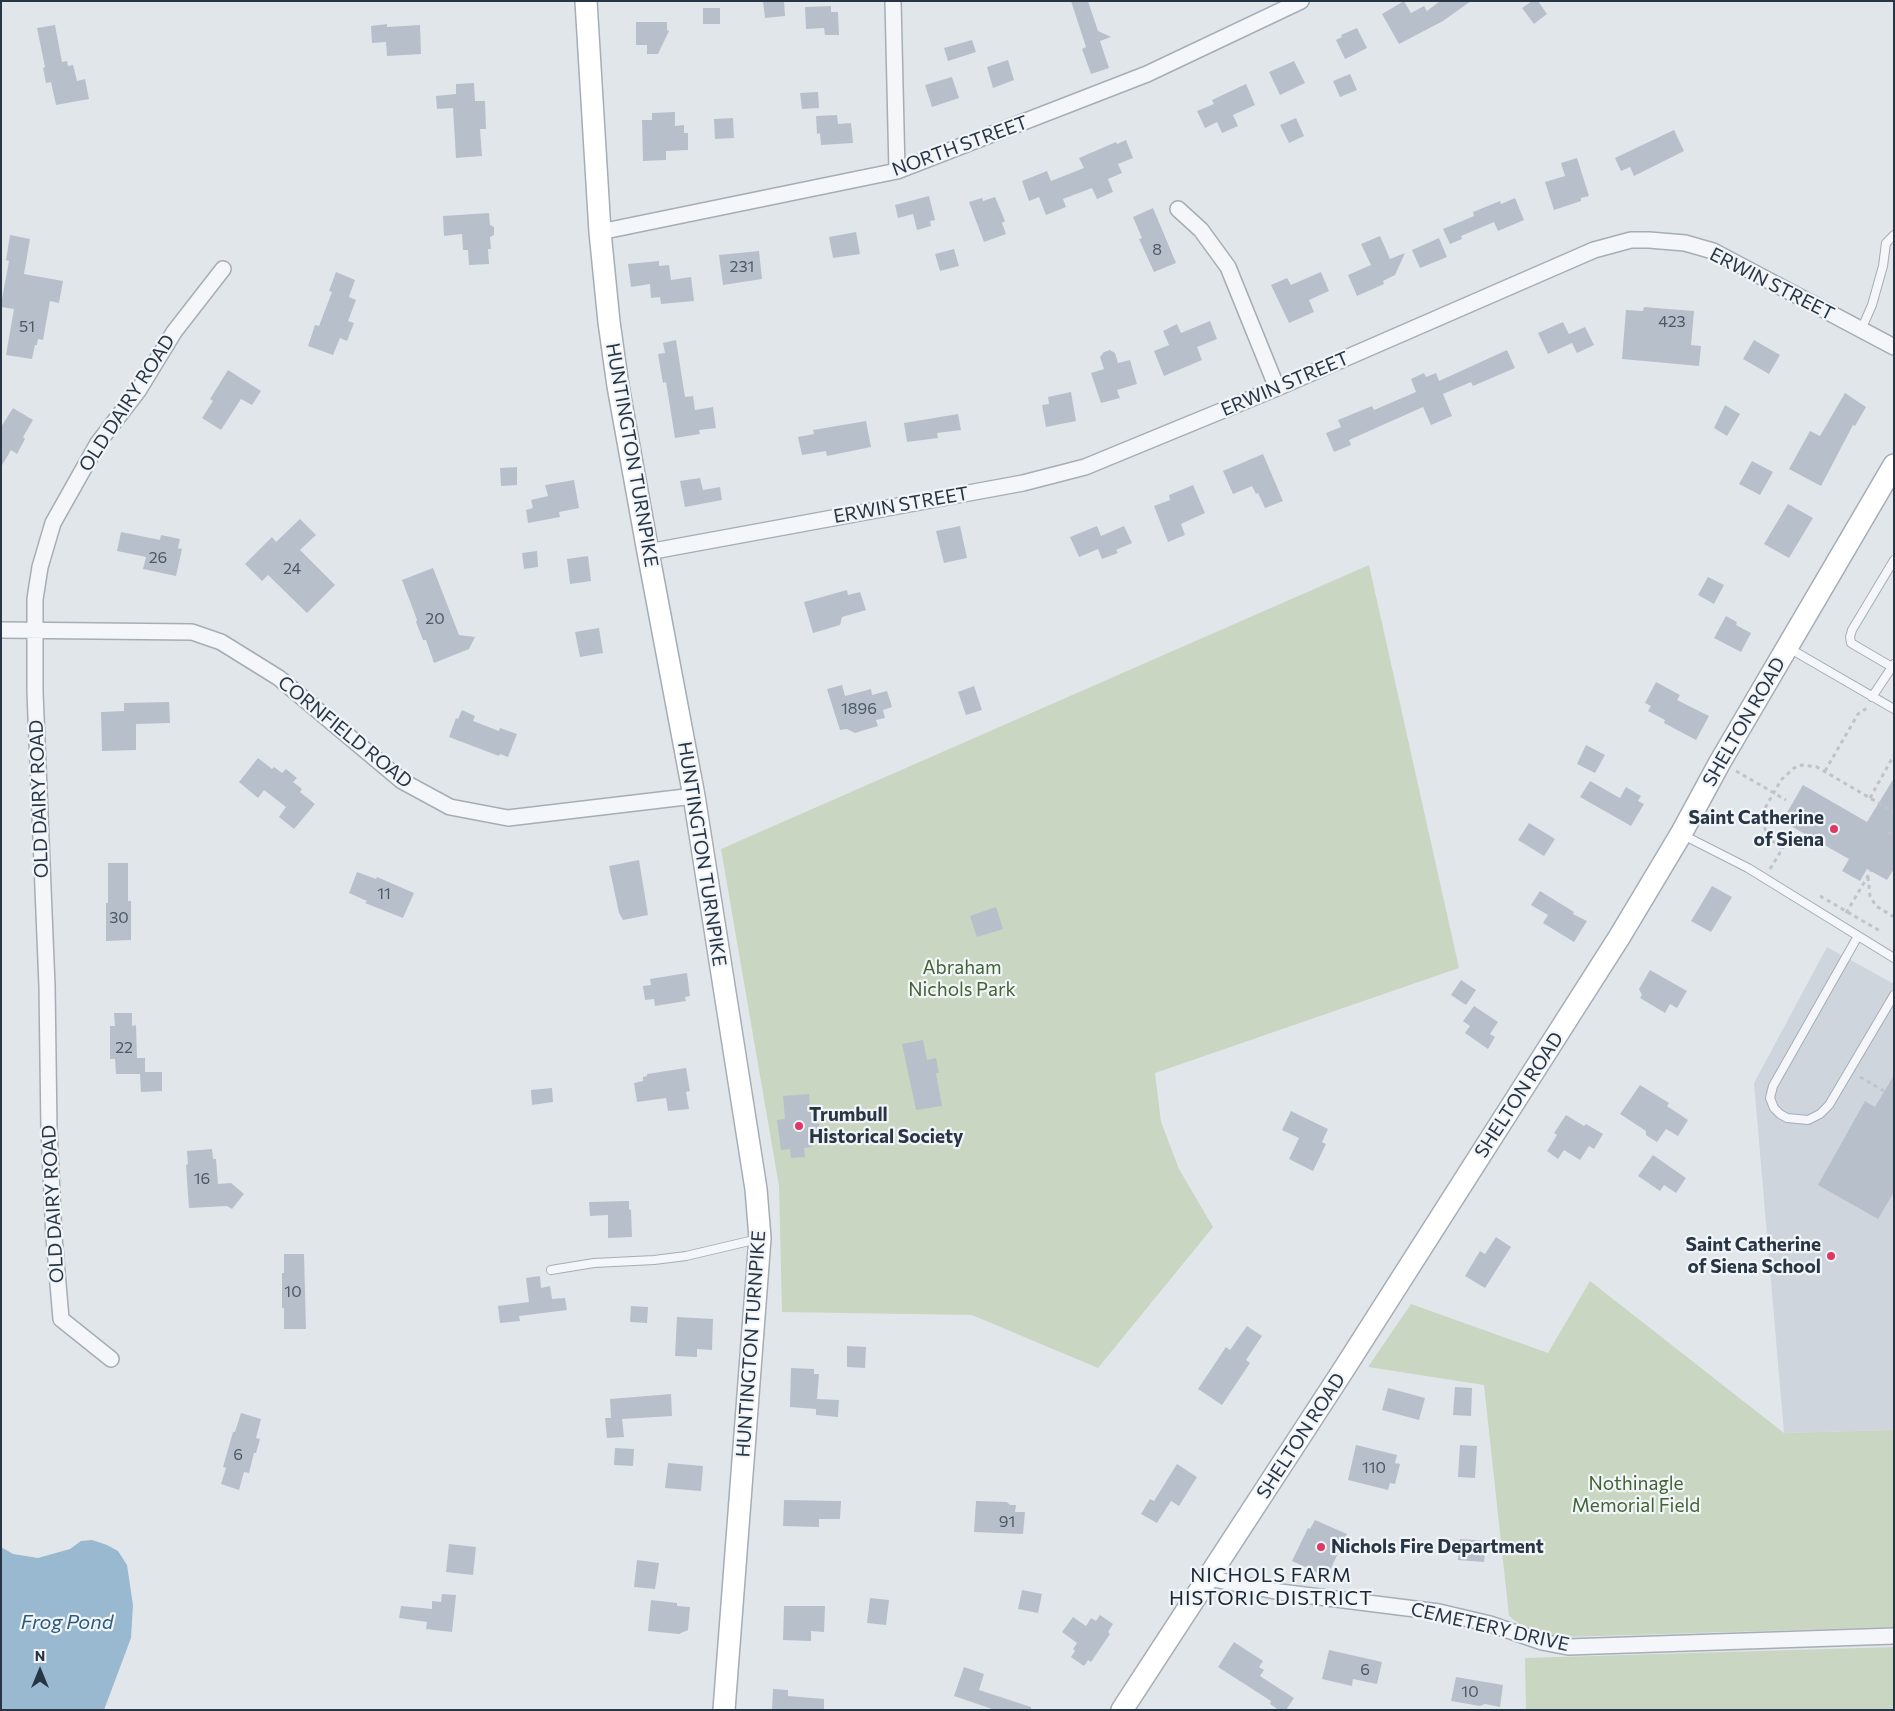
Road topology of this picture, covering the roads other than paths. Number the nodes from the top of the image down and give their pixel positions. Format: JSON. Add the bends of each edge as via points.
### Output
{"nodes":[{"id":1,"x":586,"y":1,"type":"edge"},
{"id":2,"x":893,"y":1,"type":"edge"},
{"id":3,"x":1301,"y":1,"type":"edge"},
{"id":4,"x":897,"y":171,"type":"junction"},
{"id":5,"x":1178,"y":209,"type":"dead end"},
{"id":6,"x":600,"y":232,"type":"junction"},
{"id":7,"x":1894,"y":235,"type":"edge"},
{"id":8,"x":223,"y":269,"type":"dead end"},
{"id":9,"x":1861,"y":330,"type":"junction"},
{"id":10,"x":1894,"y":347,"type":"edge"},
{"id":11,"x":1277,"y":388,"type":"junction"},
{"id":12,"x":1894,"y":465,"type":"edge"},
{"id":13,"x":648,"y":552,"type":"junction"},
{"id":14,"x":1894,"y":560,"type":"edge"},
{"id":15,"x":1,"y":630,"type":"edge"},
{"id":16,"x":35,"y":630,"type":"junction"},
{"id":17,"x":1787,"y":647,"type":"junction"},
{"id":18,"x":1893,"y":666,"type":"edge"},
{"id":19,"x":1874,"y":698,"type":"junction"},
{"id":20,"x":1894,"y":709,"type":"edge"},
{"id":21,"x":694,"y":796,"type":"junction"},
{"id":22,"x":1681,"y":834,"type":"junction"},
{"id":23,"x":1858,"y":936,"type":"junction"},
{"id":24,"x":1893,"y":957,"type":"edge"},
{"id":25,"x":1894,"y":994,"type":"edge"},
{"id":26,"x":760,"y":1238,"type":"junction"},
{"id":27,"x":551,"y":1270,"type":"dead end"},
{"id":28,"x":111,"y":1359,"type":"dead end"},
{"id":29,"x":1208,"y":1578,"type":"junction"},
{"id":30,"x":1894,"y":1636,"type":"edge"},
{"id":31,"x":724,"y":1710,"type":"edge"},
{"id":32,"x":1122,"y":1710,"type":"edge"}],
"edges":[{"from":1,"to":6,"type":"main road","name":"HUNTINGTON TURNPIKE"},
{"from":2,"to":4,"type":"street"},
{"from":3,"to":4,"type":"street","name":"NORTH STREET","via":[[1148,74]]},
{"from":4,"to":6,"type":"street","name":"NORTH STREET"},
{"from":5,"to":11,"type":"street","via":[[1201,230],[1228,267]]},
{"from":6,"to":13,"type":"main road","name":"HUNTINGTON TURNPIKE","via":[[609,322]]},
{"from":7,"to":9,"type":"lane","via":[[1886,243],[1881,274]]},
{"from":8,"to":16,"type":"street","name":"OLD DAIRY ROAD","via":[[174,332],[138,391],[98,443],[53,523],[38,575]]},
{"from":9,"to":10,"type":"street","name":"ERWIN STREET"},
{"from":9,"to":11,"type":"street","name":"ERWIN STREET","via":[[1713,251],[1685,244],[1630,240],[1594,250]]},
{"from":11,"to":13,"type":"street","name":"ERWIN STREET","via":[[1085,467],[1023,483]]},
{"from":12,"to":17,"type":"main road","name":"SHELTON ROAD"},
{"from":13,"to":21,"type":"main road","name":"HUNTINGTON TURNPIKE"},
{"from":14,"to":18,"type":"lane","via":[[1850,637],[1851,643]]},
{"from":15,"to":16,"type":"street","name":"CORNFIELD ROAD"},
{"from":16,"to":21,"type":"street","name":"CORNFIELD ROAD","via":[[192,632],[221,642],[279,678],[402,781],[450,807],[508,818]]},
{"from":16,"to":28,"type":"street","name":"OLD DAIRY ROAD","via":[[49,1130],[61,1319]]},
{"from":17,"to":19,"type":"lane"},
{"from":17,"to":22,"type":"main road","name":"SHELTON ROAD"},
{"from":18,"to":19,"type":"lane"},
{"from":19,"to":20,"type":"lane"},
{"from":21,"to":26,"type":"main road","name":"HUNTINGTON TURNPIKE","via":[[756,1189]]},
{"from":22,"to":23,"type":"lane","via":[[1764,878]]},
{"from":22,"to":29,"type":"main road","name":"SHELTON ROAD","via":[[1551,1046]]},
{"from":23,"to":24,"type":"lane"},
{"from":23,"to":25,"type":"lane","via":[[1773,1086],[1770,1098],[1774,1108],[1787,1118],[1808,1120],[1820,1114],[1829,1105]]},
{"from":26,"to":27,"type":"lane","via":[[686,1256],[594,1263]]},
{"from":26,"to":31,"type":"main road","name":"HUNTINGTON TURNPIKE"},
{"from":29,"to":30,"type":"street","name":"CEMETERY DRIVE","via":[[1280,1592],[1439,1612],[1568,1647]]},
{"from":29,"to":32,"type":"main road","name":"SHELTON ROAD"}]}
